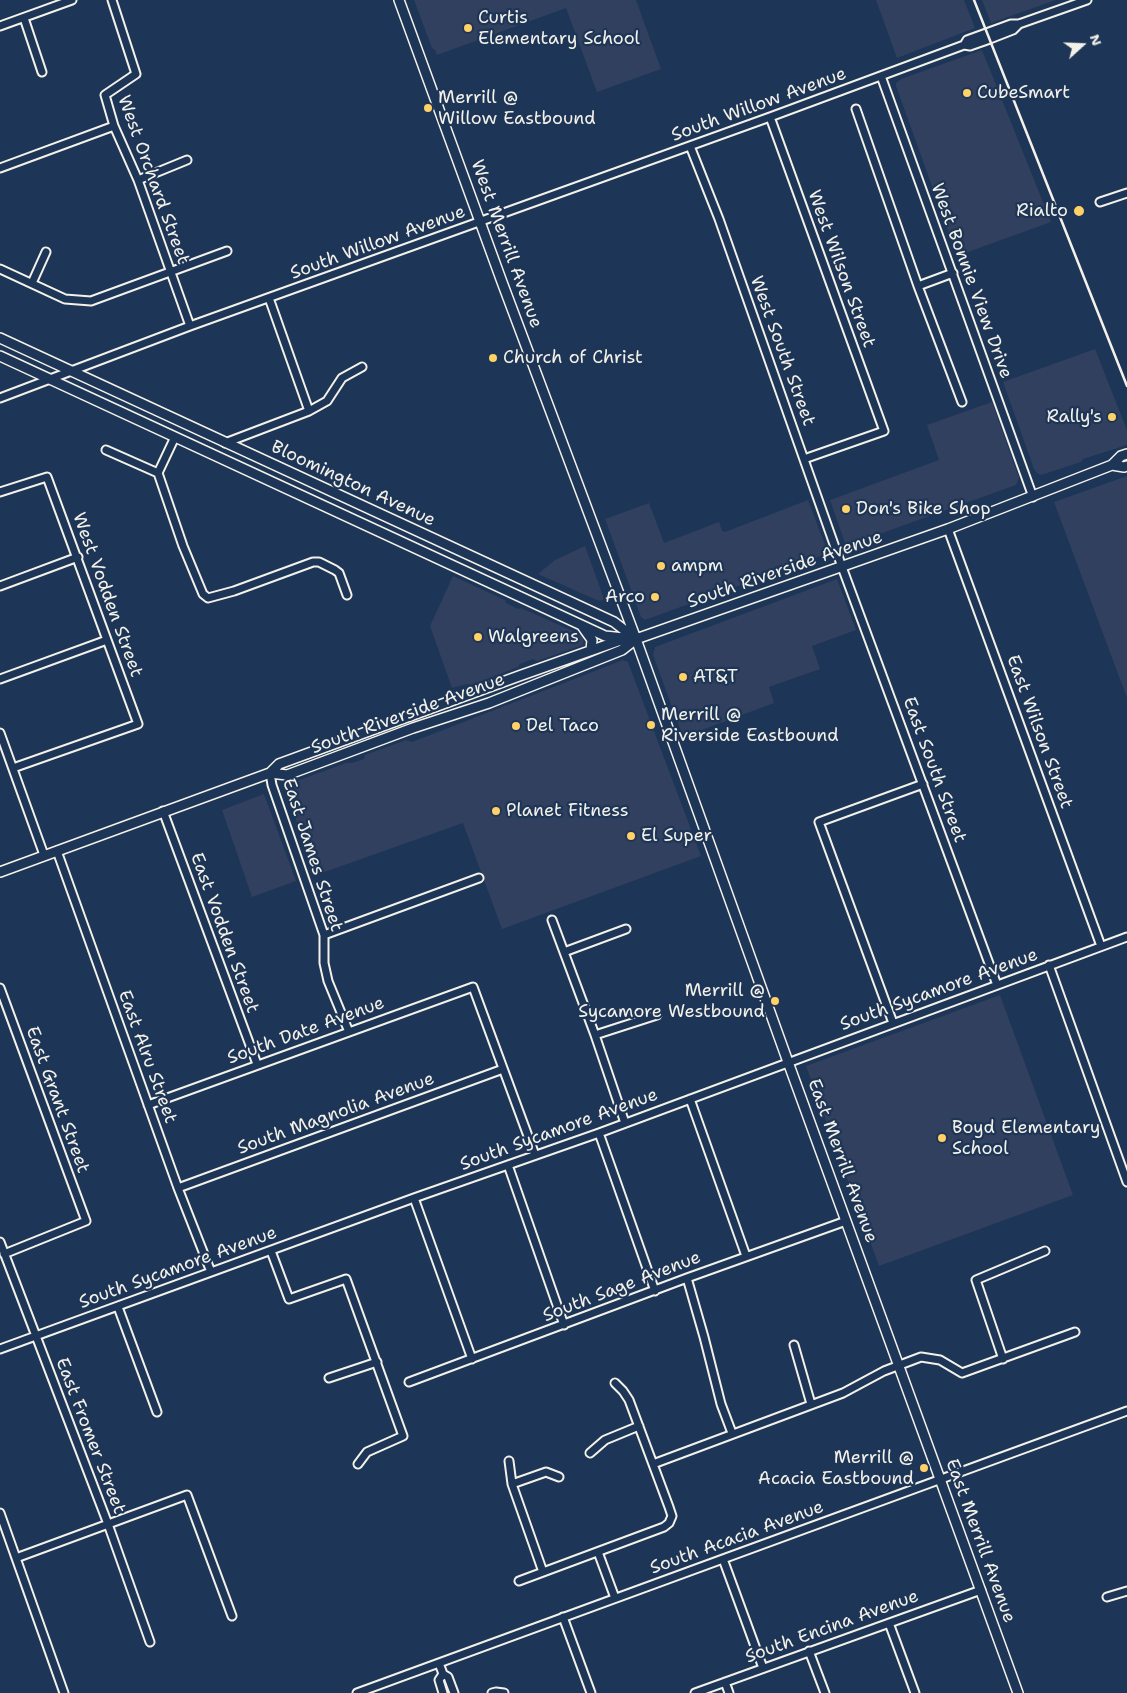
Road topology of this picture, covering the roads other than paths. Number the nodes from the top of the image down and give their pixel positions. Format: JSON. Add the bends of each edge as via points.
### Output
{"nodes":[{"id":1,"x":72,"y":0,"type":"edge"},
{"id":2,"x":112,"y":0,"type":"edge"},
{"id":3,"x":399,"y":0,"type":"edge"},
{"id":4,"x":1087,"y":0,"type":"edge"},
{"id":5,"x":24,"y":18,"type":"junction"},
{"id":6,"x":0,"y":26,"type":"edge"},
{"id":7,"x":42,"y":72,"type":"dead end"},
{"id":8,"x":882,"y":76,"type":"junction"},
{"id":9,"x":856,"y":110,"type":"dead end"},
{"id":10,"x":770,"y":117,"type":"junction"},
{"id":11,"x":114,"y":126,"type":"junction"},
{"id":12,"x":690,"y":146,"type":"junction"},
{"id":13,"x":187,"y":160,"type":"dead end"},
{"id":14,"x":0,"y":168,"type":"edge"},
{"id":15,"x":138,"y":180,"type":"junction"},
{"id":16,"x":1127,"y":192,"type":"edge"},
{"id":17,"x":1100,"y":202,"type":"dead end"},
{"id":18,"x":479,"y":222,"type":"junction"},
{"id":19,"x":227,"y":251,"type":"dead end"},
{"id":20,"x":46,"y":252,"type":"dead end"},
{"id":21,"x":0,"y":269,"type":"edge"},
{"id":22,"x":170,"y":272,"type":"junction"},
{"id":23,"x":953,"y":273,"type":"junction"},
{"id":24,"x":32,"y":283,"type":"junction"},
{"id":25,"x":918,"y":286,"type":"junction"},
{"id":26,"x":269,"y":298,"type":"junction"},
{"id":27,"x":190,"y":326,"type":"junction"},
{"id":28,"x":0,"y":338,"type":"edge"},
{"id":29,"x":0,"y":356,"type":"edge"},
{"id":30,"x":362,"y":367,"type":"dead end"},
{"id":31,"x":72,"y":371,"type":"junction"},
{"id":32,"x":50,"y":380,"type":"junction"},
{"id":33,"x":0,"y":398,"type":"edge"},
{"id":34,"x":962,"y":402,"type":"dead end"},
{"id":35,"x":309,"y":411,"type":"junction"},
{"id":36,"x":175,"y":437,"type":"junction"},
{"id":37,"x":225,"y":443,"type":"junction"},
{"id":38,"x":106,"y":450,"type":"dead end"},
{"id":39,"x":1127,"y":454,"type":"edge"},
{"id":40,"x":804,"y":459,"type":"junction"},
{"id":41,"x":1112,"y":465,"type":"junction"},
{"id":42,"x":1127,"y":466,"type":"edge"},
{"id":43,"x":158,"y":473,"type":"junction"},
{"id":44,"x":0,"y":492,"type":"edge"},
{"id":45,"x":1033,"y":496,"type":"junction"},
{"id":46,"x":948,"y":529,"type":"junction"},
{"id":47,"x":78,"y":557,"type":"junction"},
{"id":48,"x":842,"y":567,"type":"junction"},
{"id":49,"x":0,"y":586,"type":"edge"},
{"id":50,"x":347,"y":595,"type":"dead end"},
{"id":51,"x":580,"y":624,"type":"junction"},
{"id":52,"x":636,"y":639,"type":"junction"},
{"id":53,"x":107,"y":640,"type":"junction"},
{"id":54,"x":591,"y":650,"type":"junction"},
{"id":55,"x":0,"y":679,"type":"edge"},
{"id":56,"x":0,"y":732,"type":"edge"},
{"id":57,"x":13,"y":768,"type":"junction"},
{"id":58,"x":270,"y":773,"type":"junction"},
{"id":59,"x":923,"y":784,"type":"junction"},
{"id":60,"x":163,"y":811,"type":"junction"},
{"id":61,"x":57,"y":851,"type":"junction"},
{"id":62,"x":44,"y":855,"type":"junction"},
{"id":63,"x":0,"y":872,"type":"edge"},
{"id":64,"x":478,"y":878,"type":"dead end"},
{"id":65,"x":552,"y":920,"type":"dead end"},
{"id":66,"x":626,"y":929,"type":"dead end"},
{"id":67,"x":324,"y":935,"type":"junction"},
{"id":68,"x":1127,"y":937,"type":"edge"},
{"id":69,"x":1101,"y":946,"type":"junction"},
{"id":70,"x":564,"y":952,"type":"junction"},
{"id":71,"x":1049,"y":965,"type":"junction"},
{"id":72,"x":997,"y":984,"type":"junction"},
{"id":73,"x":0,"y":988,"type":"edge"},
{"id":74,"x":657,"y":1015,"type":"dead end"},
{"id":75,"x":893,"y":1023,"type":"junction"},
{"id":76,"x":349,"y":1032,"type":"junction"},
{"id":77,"x":595,"y":1035,"type":"junction"},
{"id":78,"x":788,"y":1062,"type":"junction"},
{"id":79,"x":257,"y":1064,"type":"junction"},
{"id":80,"x":504,"y":1069,"type":"junction"},
{"id":81,"x":690,"y":1099,"type":"junction"},
{"id":82,"x":148,"y":1106,"type":"junction"},
{"id":83,"x":625,"y":1123,"type":"junction"},
{"id":84,"x":599,"y":1133,"type":"junction"},
{"id":85,"x":534,"y":1155,"type":"junction"},
{"id":86,"x":508,"y":1165,"type":"junction"},
{"id":87,"x":1127,"y":1182,"type":"edge"},
{"id":88,"x":178,"y":1188,"type":"junction"},
{"id":89,"x":414,"y":1198,"type":"junction"},
{"id":90,"x":846,"y":1221,"type":"junction"},
{"id":91,"x":0,"y":1242,"type":"edge"},
{"id":92,"x":270,"y":1251,"type":"junction"},
{"id":93,"x":1045,"y":1251,"type":"dead end"},
{"id":94,"x":4,"y":1254,"type":"junction"},
{"id":95,"x":746,"y":1256,"type":"junction"},
{"id":96,"x":211,"y":1272,"type":"junction"},
{"id":97,"x":687,"y":1278,"type":"junction"},
{"id":98,"x":655,"y":1290,"type":"junction"},
{"id":99,"x":118,"y":1307,"type":"junction"},
{"id":100,"x":564,"y":1325,"type":"junction"},
{"id":101,"x":1075,"y":1332,"type":"dead end"},
{"id":102,"x":35,"y":1336,"type":"junction"},
{"id":103,"x":794,"y":1345,"type":"dead end"},
{"id":104,"x":0,"y":1349,"type":"edge"},
{"id":105,"x":472,"y":1359,"type":"junction"},
{"id":106,"x":1003,"y":1359,"type":"junction"},
{"id":107,"x":376,"y":1362,"type":"junction"},
{"id":108,"x":900,"y":1365,"type":"junction"},
{"id":109,"x":328,"y":1378,"type":"dead end"},
{"id":110,"x":409,"y":1382,"type":"dead end"},
{"id":111,"x":615,"y":1383,"type":"dead end"},
{"id":112,"x":811,"y":1404,"type":"junction"},
{"id":113,"x":1127,"y":1411,"type":"edge"},
{"id":114,"x":157,"y":1412,"type":"dead end"},
{"id":115,"x":639,"y":1426,"type":"junction"},
{"id":116,"x":732,"y":1433,"type":"junction"},
{"id":117,"x":590,"y":1453,"type":"dead end"},
{"id":118,"x":509,"y":1461,"type":"dead end"},
{"id":119,"x":358,"y":1464,"type":"dead end"},
{"id":120,"x":653,"y":1464,"type":"junction"},
{"id":121,"x":559,"y":1477,"type":"dead end"},
{"id":122,"x":941,"y":1480,"type":"junction"},
{"id":123,"x":512,"y":1484,"type":"junction"},
{"id":124,"x":0,"y":1513,"type":"edge"},
{"id":125,"x":108,"y":1524,"type":"junction"},
{"id":126,"x":598,"y":1552,"type":"junction"},
{"id":127,"x":16,"y":1558,"type":"junction"},
{"id":128,"x":722,"y":1559,"type":"junction"},
{"id":129,"x":543,"y":1572,"type":"junction"},
{"id":130,"x":519,"y":1581,"type":"dead end"},
{"id":131,"x":980,"y":1590,"type":"junction"},
{"id":132,"x":1127,"y":1591,"type":"edge"},
{"id":133,"x":1107,"y":1597,"type":"dead end"},
{"id":134,"x":615,"y":1598,"type":"junction"},
{"id":135,"x":232,"y":1616,"type":"dead end"},
{"id":136,"x":563,"y":1618,"type":"junction"},
{"id":137,"x":889,"y":1623,"type":"junction"},
{"id":138,"x":150,"y":1642,"type":"dead end"},
{"id":139,"x":809,"y":1651,"type":"junction"},
{"id":140,"x":439,"y":1663,"type":"junction"},
{"id":141,"x":763,"y":1668,"type":"junction"},
{"id":142,"x":442,"y":1674,"type":"junction"},
{"id":143,"x":724,"y":1682,"type":"junction"},
{"id":144,"x":451,"y":1685,"type":"junction"},
{"id":145,"x":442,"y":1691,"type":"edge"},
{"id":146,"x":64,"y":1693,"type":"edge"},
{"id":147,"x":357,"y":1693,"type":"edge"},
{"id":148,"x":454,"y":1693,"type":"edge"},
{"id":149,"x":492,"y":1693,"type":"edge"},
{"id":150,"x":504,"y":1693,"type":"edge"},
{"id":151,"x":591,"y":1693,"type":"edge"},
{"id":152,"x":695,"y":1693,"type":"edge"},
{"id":153,"x":729,"y":1693,"type":"edge"},
{"id":154,"x":825,"y":1693,"type":"edge"},
{"id":155,"x":915,"y":1693,"type":"edge"},
{"id":156,"x":1018,"y":1693,"type":"edge"}],
"edges":[{"from":1,"to":5,"type":"street"},
{"from":2,"to":11,"type":"street","name":"West Orchard Street","via":[[136,74],[104,95]]},
{"from":3,"to":18,"type":"main road","name":"West Merrill Avenue"},
{"from":4,"to":8,"type":"street","name":"South Willow Avenue","via":[[1019,24],[1013,30],[990,39],[964,45]]},
{"from":5,"to":6,"type":"street"},
{"from":5,"to":7,"type":"street"},
{"from":8,"to":10,"type":"street","name":"South Willow Avenue"},
{"from":8,"to":23,"type":"street","name":"West Bonnie View Drive"},
{"from":9,"to":25,"type":"street"},
{"from":10,"to":12,"type":"street","name":"South Willow Avenue"},
{"from":10,"to":40,"type":"street","name":"West Wilson Street","via":[[884,431]]},
{"from":11,"to":14,"type":"street"},
{"from":11,"to":15,"type":"street","name":"West Orchard Street"},
{"from":12,"to":18,"type":"street","name":"South Willow Avenue"},
{"from":12,"to":40,"type":"street","name":"West South Street"},
{"from":13,"to":15,"type":"street"},
{"from":15,"to":22,"type":"street","name":"West Orchard Street"},
{"from":16,"to":17,"type":"street"},
{"from":18,"to":26,"type":"street","name":"South Willow Avenue"},
{"from":18,"to":52,"type":"main road","name":"West Merrill Avenue"},
{"from":19,"to":22,"type":"street"},
{"from":20,"to":24,"type":"street"},
{"from":21,"to":24,"type":"street"},
{"from":22,"to":24,"type":"street","via":[[92,301],[65,300]]},
{"from":22,"to":27,"type":"street","name":"West Orchard Street"},
{"from":23,"to":25,"type":"street"},
{"from":23,"to":45,"type":"street","name":"West Bonnie View Drive"},
{"from":25,"to":34,"type":"street"},
{"from":26,"to":27,"type":"street","name":"South Willow Avenue"},
{"from":26,"to":35,"type":"street"},
{"from":27,"to":31,"type":"street","name":"South Willow Avenue"},
{"from":28,"to":31,"type":"main road","name":"Bloomington Avenue"},
{"from":29,"to":32,"type":"main road","name":"Bloomington Avenue"},
{"from":30,"to":35,"type":"street","via":[[342,378],[327,401]]},
{"from":31,"to":32,"type":"street","name":"South Willow Avenue"},
{"from":31,"to":37,"type":"main road","name":"Bloomington Avenue"},
{"from":32,"to":33,"type":"street","name":"South Willow Avenue"},
{"from":32,"to":36,"type":"main road","name":"Bloomington Avenue"},
{"from":35,"to":37,"type":"street"},
{"from":36,"to":43,"type":"street"},
{"from":36,"to":51,"type":"main road","name":"Bloomington Avenue"},
{"from":37,"to":52,"type":"main road","name":"Bloomington Avenue","via":[[614,622]]},
{"from":38,"to":43,"type":"street"},
{"from":39,"to":41,"type":"main road","name":"South Riverside Avenue"},
{"from":40,"to":48,"type":"street","name":"West South Street"},
{"from":41,"to":42,"type":"main road","name":"South Riverside Avenue"},
{"from":41,"to":45,"type":"main road","name":"South Riverside Avenue"},
{"from":43,"to":50,"type":"street","via":[[202,594],[208,598],[313,562],[335,570]]},
{"from":44,"to":47,"type":"street","name":"West Vodden Street","via":[[47,477]]},
{"from":45,"to":46,"type":"main road","name":"South Riverside Avenue"},
{"from":46,"to":48,"type":"main road","name":"South Riverside Avenue"},
{"from":46,"to":69,"type":"street","name":"East Wilson Street"},
{"from":47,"to":49,"type":"street"},
{"from":47,"to":53,"type":"street","name":"West Vodden Street"},
{"from":48,"to":52,"type":"main road","name":"South Riverside Avenue"},
{"from":48,"to":59,"type":"street","name":"East South Street"},
{"from":51,"to":52,"type":"main road","name":"Bloomington Avenue","via":[[605,636]]},
{"from":51,"to":54,"type":"main road","via":[[592,640]]},
{"from":52,"to":54,"type":"main road","name":"South Riverside Avenue"},
{"from":52,"to":58,"type":"main road","name":"South Riverside Avenue","via":[[622,650],[489,703],[286,775]]},
{"from":52,"to":78,"type":"main road","name":"East Merrill Avenue"},
{"from":53,"to":55,"type":"street"},
{"from":53,"to":57,"type":"street","name":"West Vodden Street","via":[[138,724]]},
{"from":54,"to":58,"type":"main road","name":"South Riverside Avenue","via":[[279,764]]},
{"from":56,"to":57,"type":"street"},
{"from":57,"to":62,"type":"street"},
{"from":58,"to":60,"type":"main road","name":"South Riverside Avenue"},
{"from":58,"to":67,"type":"street","name":"East James Street"},
{"from":59,"to":72,"type":"street","name":"East South Street"},
{"from":59,"to":75,"type":"street","via":[[819,822]]},
{"from":60,"to":61,"type":"main road","name":"South Riverside Avenue"},
{"from":60,"to":79,"type":"street","name":"East Vodden Street"},
{"from":61,"to":62,"type":"main road","name":"South Riverside Avenue"},
{"from":61,"to":82,"type":"street","name":"East Alru Street"},
{"from":62,"to":63,"type":"main road","name":"South Riverside Avenue"},
{"from":64,"to":67,"type":"street"},
{"from":65,"to":70,"type":"street"},
{"from":66,"to":70,"type":"street"},
{"from":67,"to":76,"type":"street","name":"East James Street","via":[[328,981]]},
{"from":68,"to":69,"type":"street","name":"South Sycamore Avenue"},
{"from":69,"to":71,"type":"street","name":"South Sycamore Avenue"},
{"from":70,"to":77,"type":"street"},
{"from":71,"to":72,"type":"street","name":"South Sycamore Avenue"},
{"from":71,"to":87,"type":"street"},
{"from":72,"to":75,"type":"street","name":"South Sycamore Avenue"},
{"from":73,"to":94,"type":"street","name":"East Grant Street","via":[[86,1221]]},
{"from":74,"to":77,"type":"street"},
{"from":75,"to":78,"type":"street","name":"South Sycamore Avenue"},
{"from":76,"to":79,"type":"street","name":"South Date Avenue"},
{"from":76,"to":80,"type":"street","name":"South Date Avenue","via":[[474,986]]},
{"from":77,"to":83,"type":"street"},
{"from":78,"to":81,"type":"street","name":"South Sycamore Avenue"},
{"from":78,"to":90,"type":"main road","name":"East Merrill Avenue"},
{"from":79,"to":82,"type":"street","name":"South Date Avenue"},
{"from":80,"to":85,"type":"street"},
{"from":80,"to":88,"type":"street","name":"South Magnolia Avenue"},
{"from":81,"to":83,"type":"street","name":"South Sycamore Avenue"},
{"from":81,"to":95,"type":"street"},
{"from":82,"to":88,"type":"street","name":"East Alru Street"},
{"from":83,"to":84,"type":"street","name":"South Sycamore Avenue"},
{"from":84,"to":85,"type":"street","name":"South Sycamore Avenue"},
{"from":84,"to":98,"type":"street"},
{"from":85,"to":86,"type":"street","name":"South Sycamore Avenue"},
{"from":86,"to":89,"type":"street","name":"South Sycamore Avenue"},
{"from":86,"to":100,"type":"street"},
{"from":88,"to":96,"type":"street","name":"East Alru Street"},
{"from":89,"to":92,"type":"street","name":"South Sycamore Avenue"},
{"from":89,"to":105,"type":"street"},
{"from":90,"to":95,"type":"street","name":"South Sage Avenue"},
{"from":90,"to":108,"type":"main road","name":"East Merrill Avenue"},
{"from":91,"to":94,"type":"street","name":"East Fromer Street"},
{"from":92,"to":96,"type":"street","name":"South Sycamore Avenue"},
{"from":92,"to":107,"type":"street","via":[[289,1299],[346,1279]]},
{"from":93,"to":106,"type":"street","via":[[976,1280]]},
{"from":94,"to":102,"type":"street","name":"East Fromer Street"},
{"from":95,"to":97,"type":"street","name":"South Sage Avenue"},
{"from":96,"to":99,"type":"street","name":"South Sycamore Avenue"},
{"from":97,"to":98,"type":"street","name":"South Sage Avenue"},
{"from":97,"to":116,"type":"street"},
{"from":98,"to":100,"type":"street","name":"South Sage Avenue"},
{"from":99,"to":102,"type":"street","name":"South Sycamore Avenue"},
{"from":99,"to":114,"type":"street"},
{"from":100,"to":105,"type":"street","name":"South Sage Avenue"},
{"from":101,"to":106,"type":"street"},
{"from":102,"to":104,"type":"street","name":"South Sycamore Avenue"},
{"from":102,"to":125,"type":"street","name":"East Fromer Street"},
{"from":103,"to":112,"type":"street"},
{"from":105,"to":110,"type":"street","name":"South Sage Avenue"},
{"from":106,"to":108,"type":"street","via":[[962,1373],[940,1360],[921,1357]]},
{"from":107,"to":109,"type":"street"},
{"from":107,"to":119,"type":"street","via":[[403,1436],[367,1452]]},
{"from":108,"to":112,"type":"street","via":[[884,1370],[844,1393]]},
{"from":108,"to":122,"type":"main road","name":"East Merrill Avenue"},
{"from":111,"to":115,"type":"street","via":[[629,1400]]},
{"from":112,"to":116,"type":"street"},
{"from":113,"to":122,"type":"street","name":"South Acacia Avenue"},
{"from":115,"to":117,"type":"street","via":[[605,1440]]},
{"from":115,"to":120,"type":"street"},
{"from":116,"to":120,"type":"street"},
{"from":118,"to":123,"type":"street"},
{"from":120,"to":126,"type":"street","via":[[672,1516],[669,1523]]},
{"from":121,"to":123,"type":"street","via":[[546,1472]]},
{"from":122,"to":128,"type":"street","name":"South Acacia Avenue"},
{"from":122,"to":131,"type":"main road","name":"East Merrill Avenue"},
{"from":123,"to":129,"type":"street"},
{"from":124,"to":127,"type":"street"},
{"from":125,"to":127,"type":"street"},
{"from":125,"to":135,"type":"street","via":[[187,1495]]},
{"from":125,"to":138,"type":"street","name":"East Fromer Street"},
{"from":126,"to":129,"type":"street"},
{"from":126,"to":134,"type":"street"},
{"from":127,"to":146,"type":"street"},
{"from":128,"to":134,"type":"street","name":"South Acacia Avenue"},
{"from":128,"to":141,"type":"street"},
{"from":129,"to":130,"type":"street"},
{"from":131,"to":137,"type":"street","name":"South Encina Avenue"},
{"from":131,"to":156,"type":"main road","name":"East Merrill Avenue"},
{"from":132,"to":133,"type":"street"},
{"from":134,"to":136,"type":"street","name":"South Acacia Avenue"},
{"from":136,"to":140,"type":"street","name":"South Acacia Avenue"},
{"from":136,"to":151,"type":"street"},
{"from":137,"to":139,"type":"street","name":"South Encina Avenue"},
{"from":137,"to":155,"type":"street"},
{"from":139,"to":141,"type":"street","name":"South Encina Avenue"},
{"from":139,"to":154,"type":"street"},
{"from":140,"to":142,"type":"street"},
{"from":140,"to":147,"type":"street","name":"South Acacia Avenue"},
{"from":141,"to":143,"type":"street","name":"South Encina Avenue"},
{"from":142,"to":144,"type":"street","via":[[448,1677]]},
{"from":142,"to":145,"type":"street","via":[[439,1680]]},
{"from":143,"to":152,"type":"street","name":"South Encina Avenue"},
{"from":143,"to":153,"type":"street"},
{"from":144,"to":145,"type":"street"},
{"from":144,"to":148,"type":"street"},
{"from":149,"to":150,"type":"street"}]}
